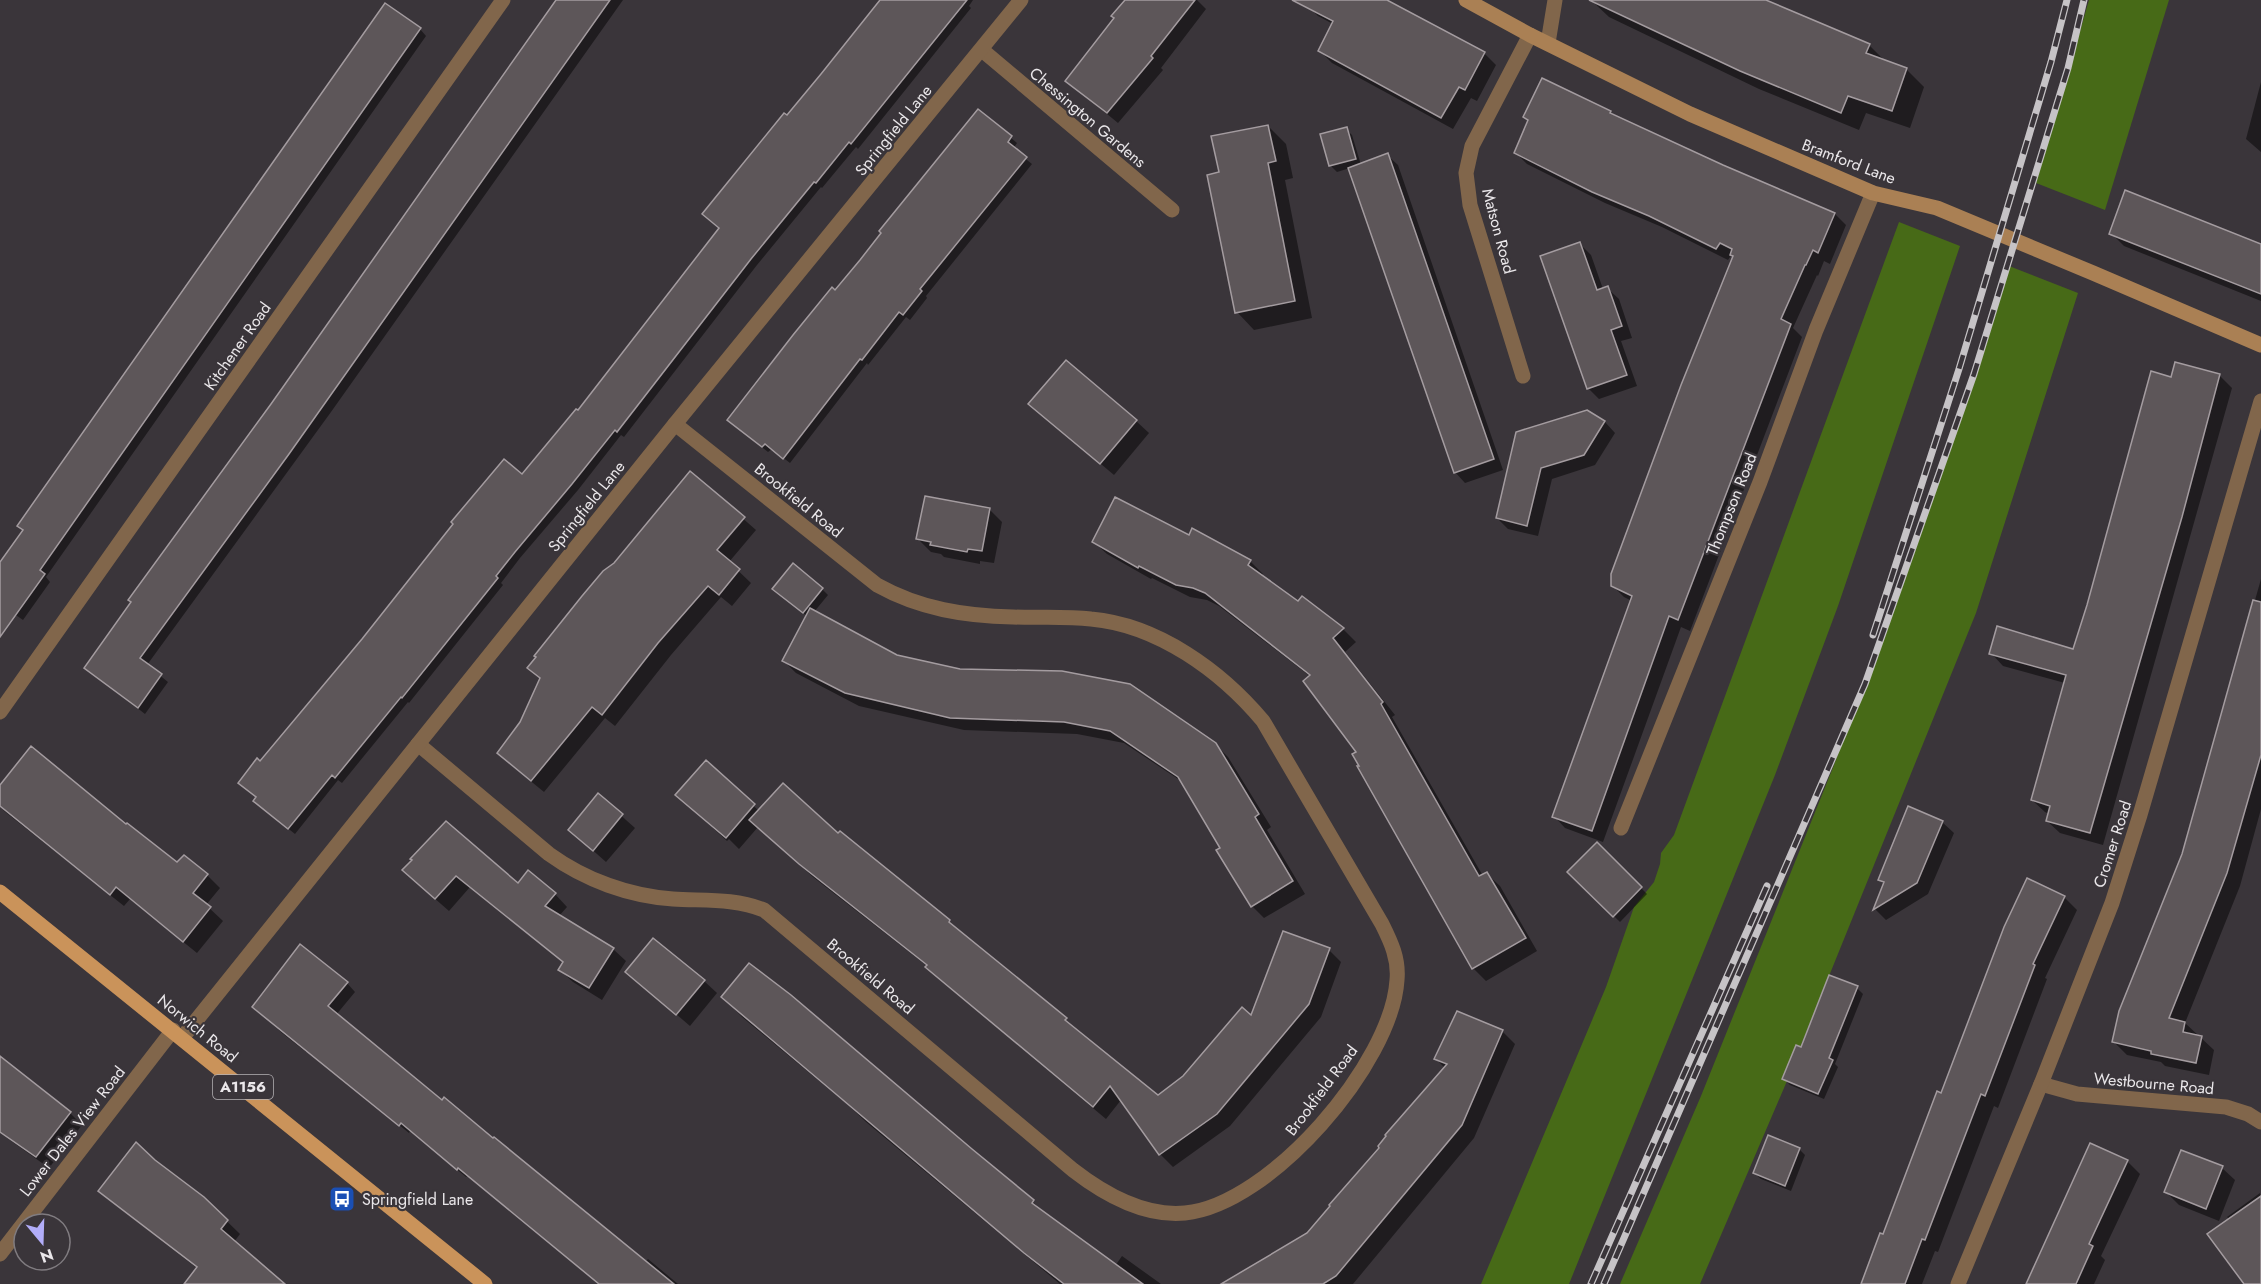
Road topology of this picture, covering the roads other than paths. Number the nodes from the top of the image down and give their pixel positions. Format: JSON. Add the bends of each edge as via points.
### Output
{"nodes":[{"id":1,"x":503,"y":0,"type":"edge"},
{"id":2,"x":1021,"y":0,"type":"edge"},
{"id":3,"x":1467,"y":0,"type":"edge"},
{"id":4,"x":1555,"y":0,"type":"edge"},
{"id":5,"x":1530,"y":35,"type":"junction"},
{"id":6,"x":1548,"y":43,"type":"junction"},
{"id":7,"x":982,"y":50,"type":"junction"},
{"id":8,"x":1873,"y":193,"type":"junction"},
{"id":9,"x":1172,"y":210,"type":"dead end"},
{"id":10,"x":2261,"y":345,"type":"edge"},
{"id":11,"x":1523,"y":376,"type":"dead end"},
{"id":12,"x":2261,"y":401,"type":"edge"},
{"id":13,"x":675,"y":424,"type":"junction"},
{"id":14,"x":0,"y":712,"type":"edge"},
{"id":15,"x":418,"y":744,"type":"junction"},
{"id":16,"x":1621,"y":828,"type":"dead end"},
{"id":17,"x":0,"y":892,"type":"edge"},
{"id":18,"x":178,"y":1034,"type":"junction"},
{"id":19,"x":2041,"y":1084,"type":"junction"},
{"id":20,"x":2261,"y":1122,"type":"edge"},
{"id":21,"x":0,"y":1254,"type":"edge"},
{"id":22,"x":485,"y":1284,"type":"edge"},
{"id":23,"x":1958,"y":1284,"type":"edge"}],
"edges":[{"from":1,"to":14,"type":"street","name":"Kitchener Road"},
{"from":2,"to":7,"type":"street","name":"Springfield Lane"},
{"from":3,"to":5,"type":"street","name":"Bramford Lane"},
{"from":4,"to":6,"type":"street"},
{"from":5,"to":6,"type":"street","name":"Bramford Lane"},
{"from":5,"to":11,"type":"street","name":"Matson Road","via":[[1472,146],[1466,173],[1470,205]]},
{"from":6,"to":8,"type":"street","name":"Bramford Lane","via":[[1690,114]]},
{"from":7,"to":9,"type":"street","name":"Chessington Gardens"},
{"from":7,"to":13,"type":"street","name":"Springfield Lane"},
{"from":8,"to":10,"type":"street","name":"Bramford Lane","via":[[1937,208]]},
{"from":8,"to":16,"type":"street","name":"Thompson Road"},
{"from":12,"to":19,"type":"street","name":"Cromer Road","via":[[2125,865]]},
{"from":13,"to":15,"type":"street","name":"Springfield Lane"},
{"from":13,"to":15,"type":"street","name":"Brookfield Road","via":[[877,585],[897,596],[951,612],[1093,619],[1133,629],[1195,658],[1246,701],[1263,722],[1383,924],[1398,967],[1395,999],[1375,1048],[1318,1129],[1299,1149],[1248,1188],[1201,1210],[1164,1212],[1123,1201],[1073,1170],[764,910],[732,901],[649,896],[584,875],[549,854]]},
{"from":15,"to":18,"type":"street","name":"Springfield Lane"},
{"from":17,"to":18,"type":"main road","name":"Norwich Road","number":"A1156"},
{"from":18,"to":21,"type":"street","name":"Lower Dales View Road"},
{"from":18,"to":22,"type":"main road","name":"Norwich Road","number":"A1156"},
{"from":19,"to":20,"type":"street","name":"Westbourne Road","via":[[2077,1094],[2226,1107]]},
{"from":19,"to":23,"type":"street","name":"Cromer Road"}]}
